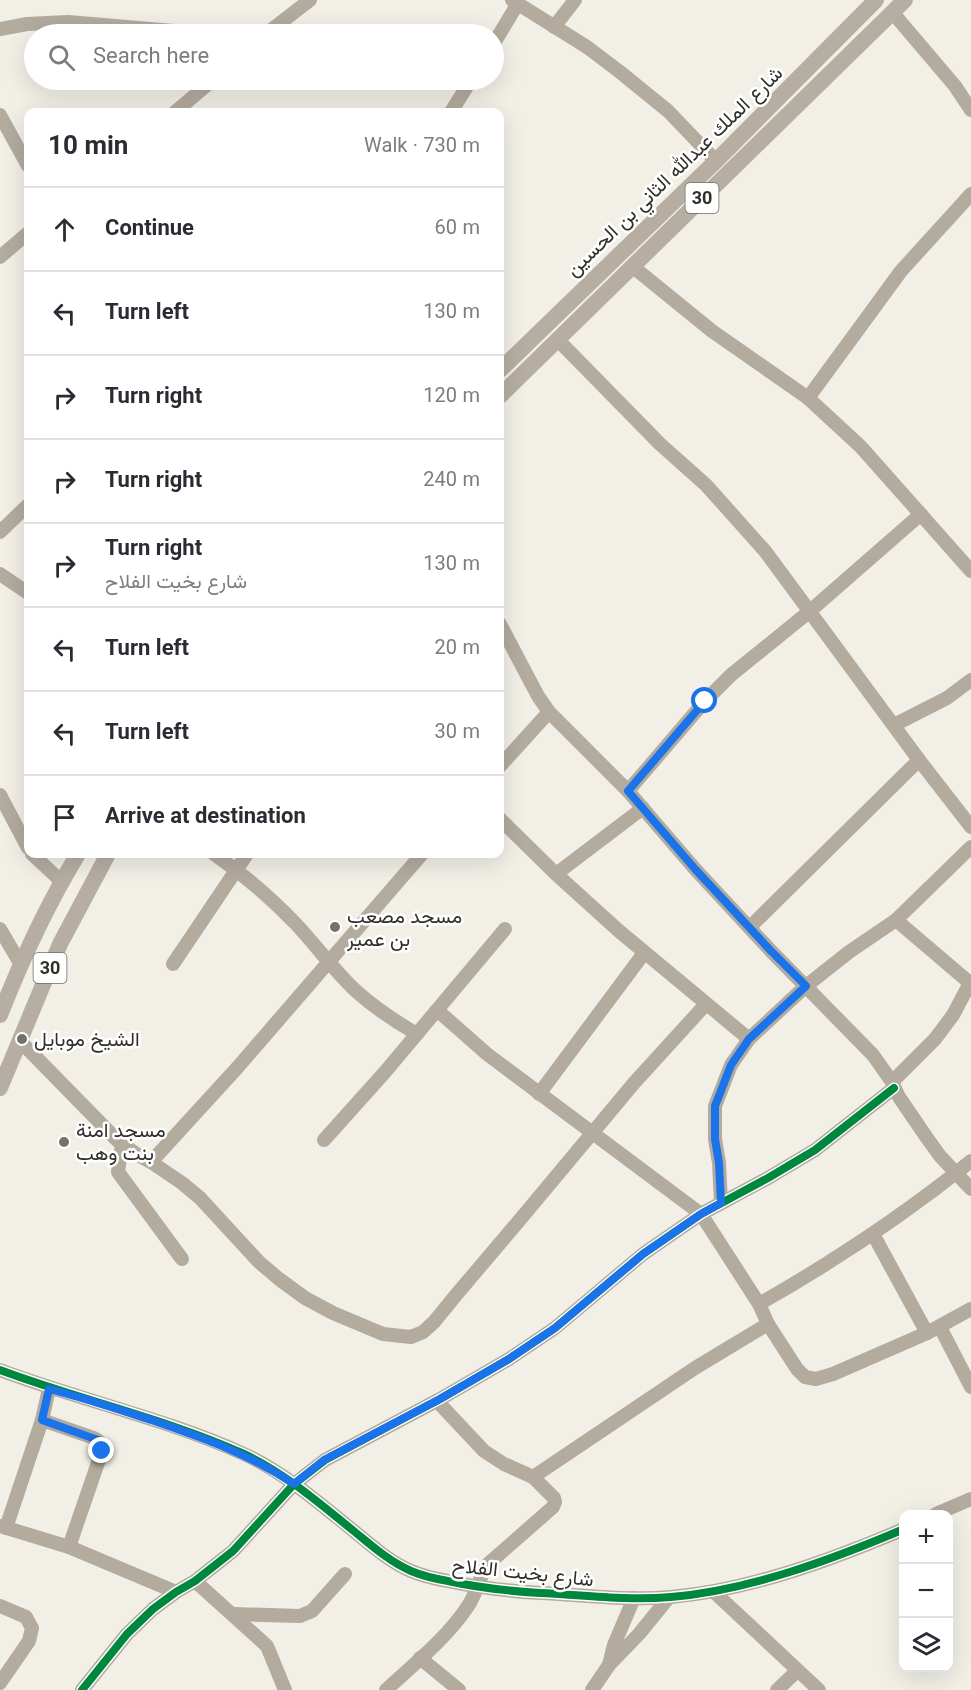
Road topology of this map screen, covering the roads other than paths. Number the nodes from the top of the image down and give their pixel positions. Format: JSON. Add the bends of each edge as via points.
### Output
{"nodes":[{"id":1,"x":310,"y":0,"type":"edge"},
{"id":2,"x":575,"y":0,"type":"edge"},
{"id":3,"x":876,"y":0,"type":"edge"},
{"id":4,"x":905,"y":0,"type":"edge"},
{"id":5,"x":514,"y":2,"type":"edge"},
{"id":6,"x":892,"y":13,"type":"junction"},
{"id":7,"x":27,"y":24,"type":"edge"},
{"id":8,"x":92,"y":24,"type":"edge"},
{"id":9,"x":279,"y":24,"type":"edge"},
{"id":10,"x":503,"y":24,"type":"edge"},
{"id":11,"x":24,"y":25,"type":"edge"},
{"id":12,"x":554,"y":27,"type":"junction"},
{"id":13,"x":0,"y":29,"type":"edge"},
{"id":14,"x":201,"y":90,"type":"edge"},
{"id":15,"x":465,"y":90,"type":"edge"},
{"id":16,"x":180,"y":108,"type":"edge"},
{"id":17,"x":454,"y":108,"type":"edge"},
{"id":18,"x":971,"y":110,"type":"edge"},
{"id":19,"x":0,"y":115,"type":"edge"},
{"id":20,"x":24,"y":159,"type":"edge"},
{"id":21,"x":716,"y":161,"type":"junction"},
{"id":22,"x":971,"y":194,"type":"edge"},
{"id":23,"x":24,"y":236,"type":"edge"},
{"id":24,"x":0,"y":257,"type":"edge"},
{"id":25,"x":632,"y":266,"type":"junction"},
{"id":26,"x":557,"y":339,"type":"junction"},
{"id":27,"x":504,"y":366,"type":"edge"},
{"id":28,"x":504,"y":392,"type":"edge"},
{"id":29,"x":808,"y":398,"type":"junction"},
{"id":30,"x":24,"y":509,"type":"edge"},
{"id":31,"x":921,"y":514,"type":"junction"},
{"id":32,"x":0,"y":532,"type":"edge"},
{"id":33,"x":971,"y":571,"type":"edge"},
{"id":34,"x":0,"y":574,"type":"edge"},
{"id":35,"x":24,"y":590,"type":"edge"},
{"id":36,"x":810,"y":611,"type":"junction"},
{"id":37,"x":504,"y":632,"type":"edge"},
{"id":38,"x":971,"y":680,"type":"edge"},
{"id":39,"x":549,"y":712,"type":"junction"},
{"id":40,"x":894,"y":725,"type":"junction"},
{"id":41,"x":918,"y":760,"type":"junction"},
{"id":42,"x":504,"y":762,"type":"edge"},
{"id":43,"x":628,"y":791,"type":"junction"},
{"id":44,"x":0,"y":795,"type":"edge"},
{"id":45,"x":643,"y":808,"type":"junction"},
{"id":46,"x":504,"y":823,"type":"edge"},
{"id":47,"x":971,"y":827,"type":"edge"},
{"id":48,"x":24,"y":840,"type":"edge"},
{"id":49,"x":971,"y":847,"type":"edge"},
{"id":50,"x":36,"y":858,"type":"edge"},
{"id":51,"x":75,"y":858,"type":"edge"},
{"id":52,"x":106,"y":858,"type":"edge"},
{"id":53,"x":220,"y":858,"type":"edge"},
{"id":54,"x":244,"y":858,"type":"edge"},
{"id":55,"x":418,"y":858,"type":"edge"},
{"id":56,"x":237,"y":870,"type":"junction"},
{"id":57,"x":556,"y":874,"type":"junction"},
{"id":58,"x":61,"y":881,"type":"junction"},
{"id":59,"x":896,"y":920,"type":"junction"},
{"id":60,"x":750,"y":927,"type":"junction"},
{"id":61,"x":0,"y":929,"type":"edge"},
{"id":62,"x":505,"y":929,"type":"dead end"},
{"id":63,"x":644,"y":953,"type":"junction"},
{"id":64,"x":329,"y":960,"type":"junction"},
{"id":65,"x":20,"y":963,"type":"junction"},
{"id":66,"x":173,"y":964,"type":"dead end"},
{"id":67,"x":970,"y":984,"type":"edge"},
{"id":68,"x":806,"y":986,"type":"junction"},
{"id":69,"x":706,"y":1004,"type":"junction"},
{"id":70,"x":437,"y":1010,"type":"junction"},
{"id":71,"x":0,"y":1015,"type":"edge"},
{"id":72,"x":417,"y":1034,"type":"junction"},
{"id":73,"x":749,"y":1039,"type":"junction"},
{"id":74,"x":19,"y":1040,"type":"junction"},
{"id":75,"x":893,"y":1085,"type":"junction"},
{"id":76,"x":0,"y":1088,"type":"edge"},
{"id":77,"x":539,"y":1094,"type":"junction"},
{"id":78,"x":593,"y":1133,"type":"junction"},
{"id":79,"x":324,"y":1140,"type":"dead end"},
{"id":80,"x":122,"y":1144,"type":"junction"},
{"id":81,"x":971,"y":1161,"type":"edge"},
{"id":82,"x":151,"y":1162,"type":"junction"},
{"id":83,"x":957,"y":1172,"type":"junction"},
{"id":84,"x":971,"y":1189,"type":"edge"},
{"id":85,"x":721,"y":1203,"type":"junction"},
{"id":86,"x":701,"y":1214,"type":"junction"},
{"id":87,"x":873,"y":1234,"type":"junction"},
{"id":88,"x":182,"y":1259,"type":"dead end"},
{"id":89,"x":759,"y":1304,"type":"junction"},
{"id":90,"x":971,"y":1309,"type":"edge"},
{"id":91,"x":768,"y":1323,"type":"junction"},
{"id":92,"x":934,"y":1330,"type":"junction"},
{"id":93,"x":0,"y":1370,"type":"edge"},
{"id":94,"x":971,"y":1387,"type":"edge"},
{"id":95,"x":49,"y":1389,"type":"junction"},
{"id":96,"x":437,"y":1401,"type":"junction"},
{"id":97,"x":42,"y":1420,"type":"junction"},
{"id":98,"x":533,"y":1476,"type":"junction"},
{"id":99,"x":294,"y":1484,"type":"junction"},
{"id":100,"x":971,"y":1499,"type":"edge"},
{"id":101,"x":947,"y":1510,"type":"edge"},
{"id":102,"x":3,"y":1527,"type":"edge"},
{"id":103,"x":899,"y":1530,"type":"edge"},
{"id":104,"x":69,"y":1547,"type":"junction"},
{"id":105,"x":345,"y":1574,"type":"dead end"},
{"id":106,"x":195,"y":1581,"type":"junction"},
{"id":107,"x":478,"y":1588,"type":"junction"},
{"id":108,"x":176,"y":1592,"type":"junction"},
{"id":109,"x":714,"y":1592,"type":"junction"},
{"id":110,"x":669,"y":1597,"type":"junction"},
{"id":111,"x":634,"y":1598,"type":"junction"},
{"id":112,"x":0,"y":1606,"type":"edge"},
{"id":113,"x":233,"y":1614,"type":"junction"},
{"id":114,"x":420,"y":1658,"type":"junction"},
{"id":115,"x":609,"y":1665,"type":"junction"},
{"id":116,"x":797,"y":1671,"type":"junction"},
{"id":117,"x":0,"y":1683,"type":"edge"},
{"id":118,"x":599,"y":1688,"type":"edge"},
{"id":119,"x":82,"y":1690,"type":"edge"},
{"id":120,"x":285,"y":1690,"type":"edge"},
{"id":121,"x":386,"y":1690,"type":"edge"},
{"id":122,"x":459,"y":1690,"type":"edge"},
{"id":123,"x":777,"y":1690,"type":"edge"},
{"id":124,"x":819,"y":1690,"type":"edge"}],
"edges":[{"from":1,"to":9,"type":"street"},
{"from":2,"to":12,"type":"street"},
{"from":3,"to":21,"type":"main road","name":"شارع الملك عبدالله الثاني بن الحسين","number":"30"},
{"from":4,"to":6,"type":"main road","name":"شارع الملك عبدالله الثاني بن الحسين","number":"30"},
{"from":5,"to":10,"type":"street"},
{"from":5,"to":12,"type":"street"},
{"from":6,"to":18,"type":"street"},
{"from":6,"to":25,"type":"main road","name":"شارع الملك عبدالله الثاني بن الحسين","number":"30"},
{"from":7,"to":8,"type":"street"},
{"from":11,"to":13,"type":"street"},
{"from":12,"to":21,"type":"street","via":[[668,111]]},
{"from":14,"to":16,"type":"street"},
{"from":15,"to":17,"type":"street"},
{"from":19,"to":20,"type":"street"},
{"from":21,"to":27,"type":"main road","name":"شارع الملك عبدالله الثاني بن الحسين","number":"30"},
{"from":22,"to":29,"type":"street","via":[[901,271]]},
{"from":23,"to":24,"type":"street"},
{"from":25,"to":26,"type":"main road","name":"شارع الملك عبدالله الثاني بن الحسين","number":"30"},
{"from":25,"to":29,"type":"street","via":[[712,331]]},
{"from":26,"to":28,"type":"main road","name":"شارع الملك عبدالله الثاني بن الحسين","number":"30"},
{"from":26,"to":36,"type":"street","via":[[722,501]]},
{"from":29,"to":31,"type":"street","via":[[861,447]]},
{"from":30,"to":32,"type":"street"},
{"from":31,"to":33,"type":"street"},
{"from":31,"to":36,"type":"street"},
{"from":34,"to":35,"type":"street"},
{"from":36,"to":40,"type":"street"},
{"from":36,"to":43,"type":"street","via":[[731,675]]},
{"from":37,"to":39,"type":"street"},
{"from":38,"to":40,"type":"street","via":[[947,698]]},
{"from":39,"to":42,"type":"street"},
{"from":39,"to":43,"type":"street"},
{"from":40,"to":41,"type":"street"},
{"from":41,"to":47,"type":"street"},
{"from":41,"to":60,"type":"street"},
{"from":43,"to":45,"type":"street"},
{"from":44,"to":48,"type":"street"},
{"from":45,"to":57,"type":"street"},
{"from":45,"to":60,"type":"street"},
{"from":46,"to":57,"type":"street"},
{"from":49,"to":59,"type":"street"},
{"from":50,"to":58,"type":"street"},
{"from":51,"to":58,"type":"main road","number":"30"},
{"from":52,"to":74,"type":"main road","number":"30","via":[[60,944]]},
{"from":53,"to":56,"type":"street"},
{"from":54,"to":56,"type":"street"},
{"from":55,"to":64,"type":"street"},
{"from":56,"to":64,"type":"street"},
{"from":56,"to":66,"type":"street"},
{"from":57,"to":63,"type":"street"},
{"from":58,"to":65,"type":"main road","number":"30"},
{"from":59,"to":67,"type":"street"},
{"from":59,"to":68,"type":"street"},
{"from":60,"to":68,"type":"street"},
{"from":61,"to":65,"type":"street"},
{"from":62,"to":70,"type":"street"},
{"from":63,"to":69,"type":"street"},
{"from":63,"to":77,"type":"street"},
{"from":64,"to":72,"type":"street","via":[[357,992]]},
{"from":64,"to":82,"type":"street"},
{"from":65,"to":71,"type":"main road","number":"30"},
{"from":67,"to":75,"type":"street","via":[[935,1039]]},
{"from":68,"to":73,"type":"street"},
{"from":68,"to":75,"type":"street","via":[[873,1055]]},
{"from":69,"to":73,"type":"street"},
{"from":69,"to":78,"type":"street"},
{"from":70,"to":72,"type":"street"},
{"from":70,"to":77,"type":"street"},
{"from":72,"to":79,"type":"street"},
{"from":73,"to":85,"type":"street","via":[[731,1065],[715,1106]]},
{"from":74,"to":76,"type":"main road","number":"30"},
{"from":74,"to":80,"type":"street"},
{"from":75,"to":83,"type":"street","via":[[940,1156]]},
{"from":75,"to":85,"type":"street","via":[[815,1149]]},
{"from":77,"to":78,"type":"street"},
{"from":78,"to":82,"type":"street","via":[[434,1322],[411,1337],[383,1334],[333,1313],[279,1280],[200,1198]]},
{"from":78,"to":86,"type":"street"},
{"from":80,"to":82,"type":"street"},
{"from":80,"to":88,"type":"street","via":[[118,1172]]},
{"from":81,"to":83,"type":"street"},
{"from":83,"to":84,"type":"street"},
{"from":83,"to":87,"type":"street"},
{"from":85,"to":86,"type":"street"},
{"from":86,"to":89,"type":"street"},
{"from":86,"to":96,"type":"street","via":[[643,1254],[555,1328]]},
{"from":87,"to":89,"type":"street"},
{"from":87,"to":92,"type":"street"},
{"from":89,"to":91,"type":"street"},
{"from":90,"to":92,"type":"street"},
{"from":91,"to":92,"type":"street","via":[[797,1370],[816,1379]]},
{"from":91,"to":98,"type":"street"},
{"from":92,"to":94,"type":"street"},
{"from":93,"to":95,"type":"street","name":"شارع بخيت الفلاح"},
{"from":95,"to":97,"type":"street"},
{"from":95,"to":99,"type":"street","name":"شارع بخيت الفلاح","via":[[196,1436],[244,1455]]},
{"from":96,"to":98,"type":"street","via":[[484,1451]]},
{"from":96,"to":99,"type":"street","via":[[324,1460]]},
{"from":97,"to":102,"type":"street"},
{"from":97,"to":104,"type":"street","via":[[94,1438],[102,1447]]},
{"from":98,"to":107,"type":"street","via":[[554,1498],[553,1507],[488,1564]]},
{"from":99,"to":106,"type":"street","via":[[233,1551]]},
{"from":99,"to":107,"type":"street","name":"شارع بخيت الفلاح","via":[[393,1561],[429,1577]]},
{"from":100,"to":101,"type":"street"},
{"from":102,"to":104,"type":"street"},
{"from":103,"to":109,"type":"street","name":"شارع بخيت الفلاح","via":[[861,1547]]},
{"from":104,"to":108,"type":"street"},
{"from":105,"to":113,"type":"street","via":[[312,1611],[300,1617]]},
{"from":106,"to":108,"type":"street"},
{"from":106,"to":113,"type":"street"},
{"from":107,"to":111,"type":"street","name":"شارع بخيت الفلاح"},
{"from":107,"to":114,"type":"street","via":[[463,1614]]},
{"from":108,"to":119,"type":"street","via":[[127,1635]]},
{"from":109,"to":110,"type":"street","name":"شارع بخيت الفلاح"},
{"from":109,"to":116,"type":"street"},
{"from":110,"to":111,"type":"street","name":"شارع بخيت الفلاح"},
{"from":110,"to":115,"type":"street"},
{"from":111,"to":115,"type":"street"},
{"from":112,"to":117,"type":"street","via":[[26,1617],[32,1628],[29,1641]]},
{"from":113,"to":120,"type":"street","via":[[267,1646]]},
{"from":114,"to":121,"type":"street"},
{"from":114,"to":122,"type":"street"},
{"from":115,"to":118,"type":"street"},
{"from":116,"to":123,"type":"street"},
{"from":116,"to":124,"type":"street"}]}
